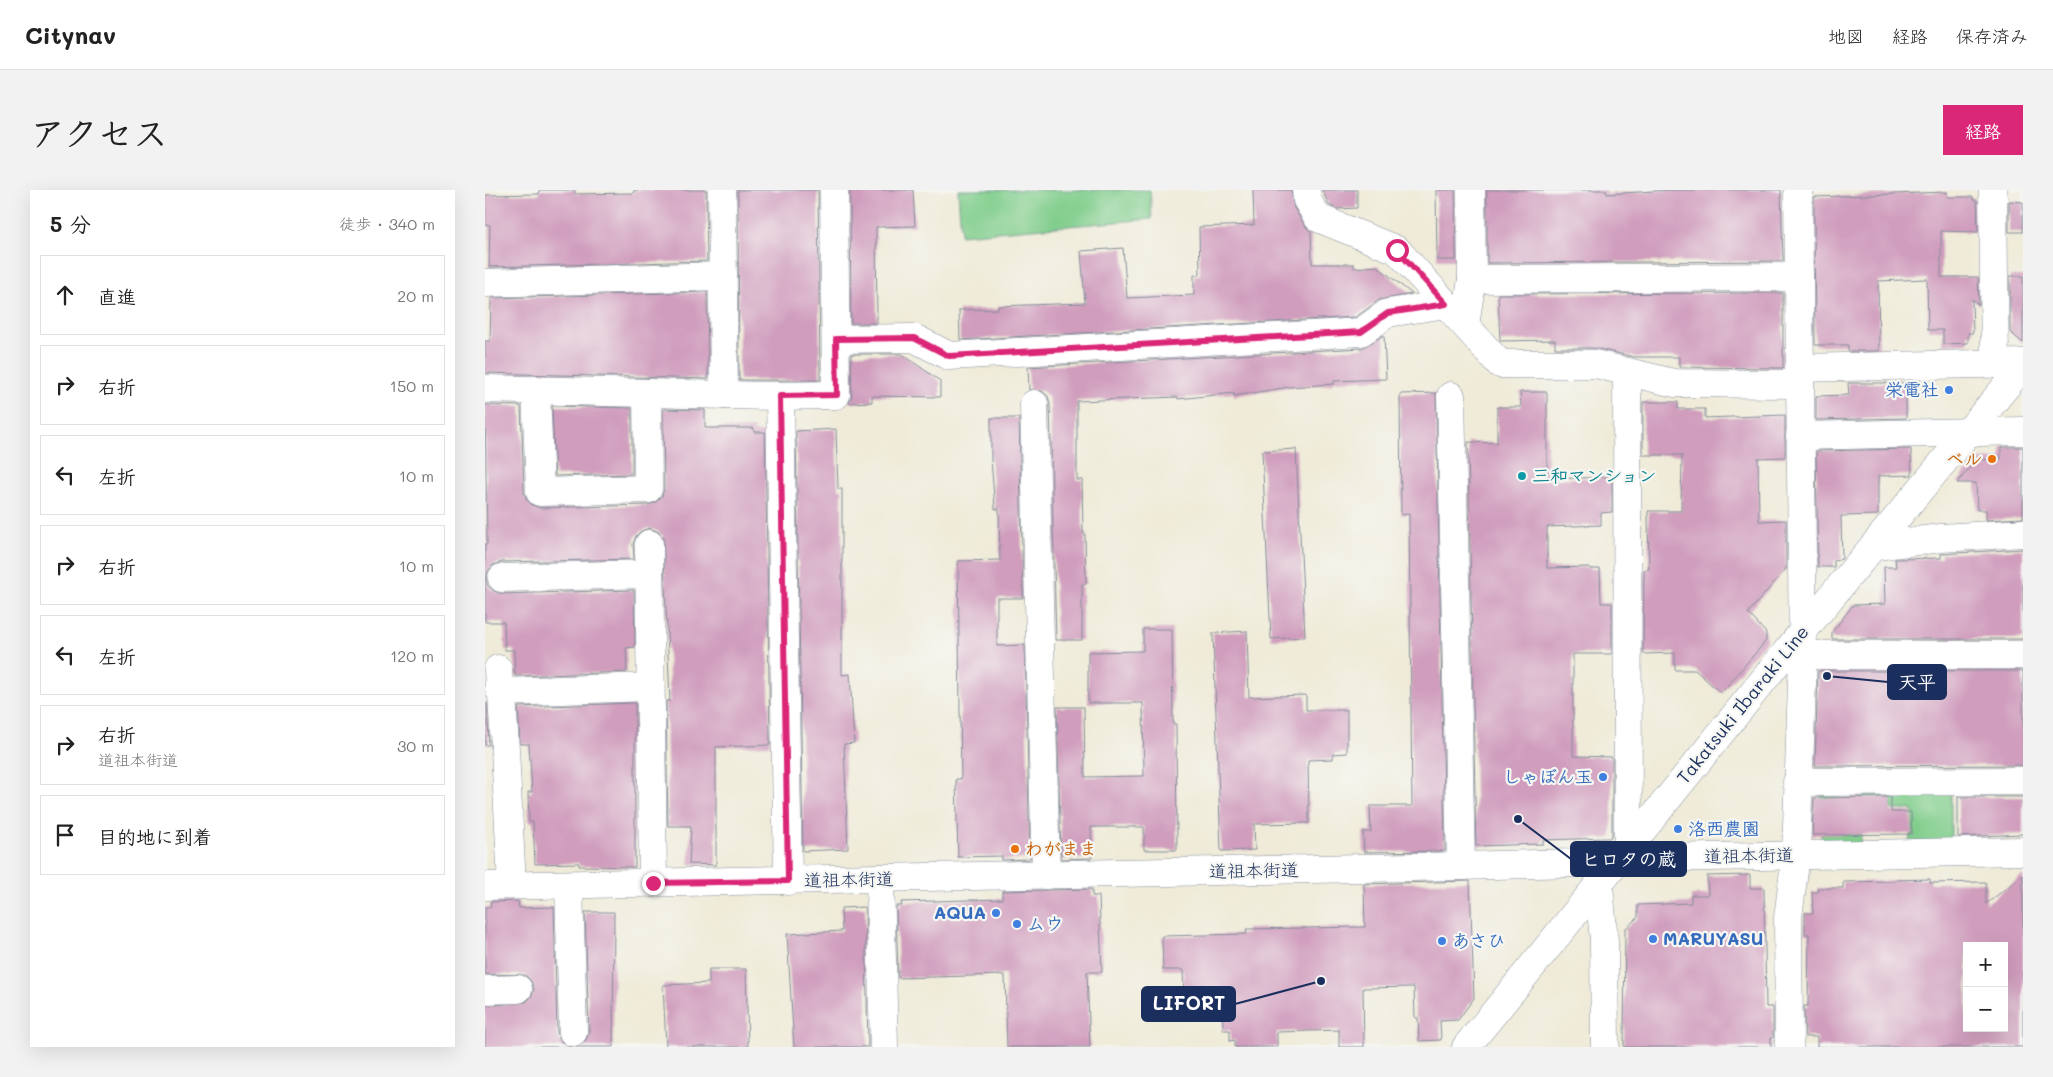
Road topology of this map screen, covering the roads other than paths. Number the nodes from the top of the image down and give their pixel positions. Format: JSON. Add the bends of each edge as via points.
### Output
{"nodes":[{"id":1,"x":722,"y":190,"type":"edge"},
{"id":2,"x":833,"y":190,"type":"edge"},
{"id":3,"x":1306,"y":190,"type":"edge"},
{"id":4,"x":1471,"y":190,"type":"edge"},
{"id":5,"x":1798,"y":190,"type":"edge"},
{"id":6,"x":1993,"y":190,"type":"edge"},
{"id":7,"x":723,"y":276,"type":"junction"},
{"id":8,"x":1799,"y":277,"type":"junction"},
{"id":9,"x":1472,"y":279,"type":"junction"},
{"id":10,"x":485,"y":283,"type":"edge"},
{"id":11,"x":1446,"y":304,"type":"junction"},
{"id":12,"x":1465,"y":324,"type":"junction"},
{"id":13,"x":836,"y":339,"type":"junction"},
{"id":14,"x":1995,"y":364,"type":"junction"},
{"id":15,"x":2023,"y":364,"type":"edge"},
{"id":16,"x":1627,"y":372,"type":"junction"},
{"id":17,"x":1799,"y":376,"type":"junction"},
{"id":18,"x":485,"y":389,"type":"edge"},
{"id":19,"x":536,"y":390,"type":"junction"},
{"id":20,"x":647,"y":393,"type":"junction"},
{"id":21,"x":724,"y":395,"type":"junction"},
{"id":22,"x":780,"y":396,"type":"junction"},
{"id":23,"x":1451,"y":396,"type":"dead end"},
{"id":24,"x":1034,"y":404,"type":"dead end"},
{"id":25,"x":2023,"y":431,"type":"edge"},
{"id":26,"x":1968,"y":432,"type":"junction"},
{"id":27,"x":1800,"y":436,"type":"junction"},
{"id":28,"x":2023,"y":533,"type":"edge"},
{"id":29,"x":649,"y":544,"type":"dead end"},
{"id":30,"x":1875,"y":546,"type":"junction"},
{"id":31,"x":649,"y":574,"type":"junction"},
{"id":32,"x":502,"y":578,"type":"dead end"},
{"id":33,"x":1803,"y":644,"type":"junction"},
{"id":34,"x":2023,"y":655,"type":"edge"},
{"id":35,"x":650,"y":687,"type":"junction"},
{"id":36,"x":2023,"y":781,"type":"edge"},
{"id":37,"x":1797,"y":782,"type":"junction"},
{"id":38,"x":2023,"y":852,"type":"edge"},
{"id":39,"x":1623,"y":854,"type":"junction"},
{"id":40,"x":1796,"y":855,"type":"junction"},
{"id":41,"x":1461,"y":866,"type":"junction"},
{"id":42,"x":1047,"y":876,"type":"junction"},
{"id":43,"x":880,"y":879,"type":"junction"},
{"id":44,"x":788,"y":881,"type":"junction"},
{"id":45,"x":653,"y":883,"type":"junction"},
{"id":46,"x":512,"y":885,"type":"junction"},
{"id":47,"x":569,"y":885,"type":"junction"},
{"id":48,"x":485,"y":886,"type":"edge"},
{"id":49,"x":1599,"y":886,"type":"junction"},
{"id":50,"x":518,"y":989,"type":"dead end"},
{"id":51,"x":485,"y":990,"type":"edge"},
{"id":52,"x":573,"y":1032,"type":"dead end"},
{"id":53,"x":884,"y":1047,"type":"edge"},
{"id":54,"x":1466,"y":1047,"type":"edge"},
{"id":55,"x":1605,"y":1047,"type":"edge"},
{"id":56,"x":1789,"y":1047,"type":"edge"}],
"edges":[{"from":1,"to":7,"type":"street"},
{"from":2,"to":13,"type":"street"},
{"from":3,"to":11,"type":"street","via":[[1307,200],[1319,218],[1397,250]]},
{"from":4,"to":9,"type":"street"},
{"from":5,"to":8,"type":"street"},
{"from":6,"to":14,"type":"street"},
{"from":7,"to":10,"type":"street"},
{"from":7,"to":21,"type":"street"},
{"from":8,"to":9,"type":"street"},
{"from":8,"to":17,"type":"street"},
{"from":9,"to":12,"type":"street"},
{"from":11,"to":12,"type":"street"},
{"from":11,"to":13,"type":"street","via":[[1388,313],[1361,332],[949,356],[914,338]]},
{"from":12,"to":16,"type":"street","via":[[1499,364],[1595,364]]},
{"from":13,"to":22,"type":"street","via":[[837,395]]},
{"from":14,"to":15,"type":"street"},
{"from":14,"to":17,"type":"street"},
{"from":15,"to":26,"type":"street","name":"Takatsuki Ibaraki Line"},
{"from":16,"to":17,"type":"street","via":[[1674,383]]},
{"from":16,"to":39,"type":"street"},
{"from":17,"to":27,"type":"street"},
{"from":18,"to":19,"type":"street"},
{"from":19,"to":20,"type":"street"},
{"from":19,"to":20,"type":"street","via":[[540,492],[648,490]]},
{"from":20,"to":21,"type":"street"},
{"from":21,"to":22,"type":"street"},
{"from":22,"to":44,"type":"street"},
{"from":23,"to":41,"type":"street"},
{"from":24,"to":42,"type":"street"},
{"from":25,"to":26,"type":"street"},
{"from":26,"to":27,"type":"street"},
{"from":26,"to":30,"type":"street","name":"Takatsuki Ibaraki Line"},
{"from":27,"to":33,"type":"street"},
{"from":28,"to":30,"type":"street"},
{"from":29,"to":31,"type":"street"},
{"from":30,"to":33,"type":"street","name":"Takatsuki Ibaraki Line"},
{"from":31,"to":32,"type":"street"},
{"from":31,"to":35,"type":"street"},
{"from":33,"to":34,"type":"street"},
{"from":33,"to":37,"type":"street"},
{"from":33,"to":39,"type":"street","name":"Takatsuki Ibaraki Line"},
{"from":35,"to":45,"type":"street"},
{"from":35,"to":46,"type":"street","via":[[500,681]]},
{"from":36,"to":37,"type":"street"},
{"from":37,"to":40,"type":"street"},
{"from":38,"to":40,"type":"street","name":"道祖本街道"},
{"from":39,"to":40,"type":"street","name":"道祖本街道"},
{"from":39,"to":41,"type":"street","name":"道祖本街道","via":[[1574,863]]},
{"from":39,"to":49,"type":"street","name":"Takatsuki Ibaraki Line"},
{"from":40,"to":56,"type":"street","via":[[1788,918]]},
{"from":41,"to":42,"type":"street","name":"道祖本街道"},
{"from":42,"to":43,"type":"street","name":"道祖本街道"},
{"from":43,"to":44,"type":"street","name":"道祖本街道"},
{"from":43,"to":53,"type":"street"},
{"from":44,"to":45,"type":"street","name":"道祖本街道"},
{"from":45,"to":47,"type":"street","name":"道祖本街道"},
{"from":46,"to":47,"type":"street","name":"道祖本街道"},
{"from":46,"to":48,"type":"street","name":"道祖本街道"},
{"from":47,"to":52,"type":"street"},
{"from":49,"to":54,"type":"street","name":"Takatsuki Ibaraki Line"},
{"from":49,"to":55,"type":"street","via":[[1605,942]]},
{"from":50,"to":51,"type":"street"}]}
